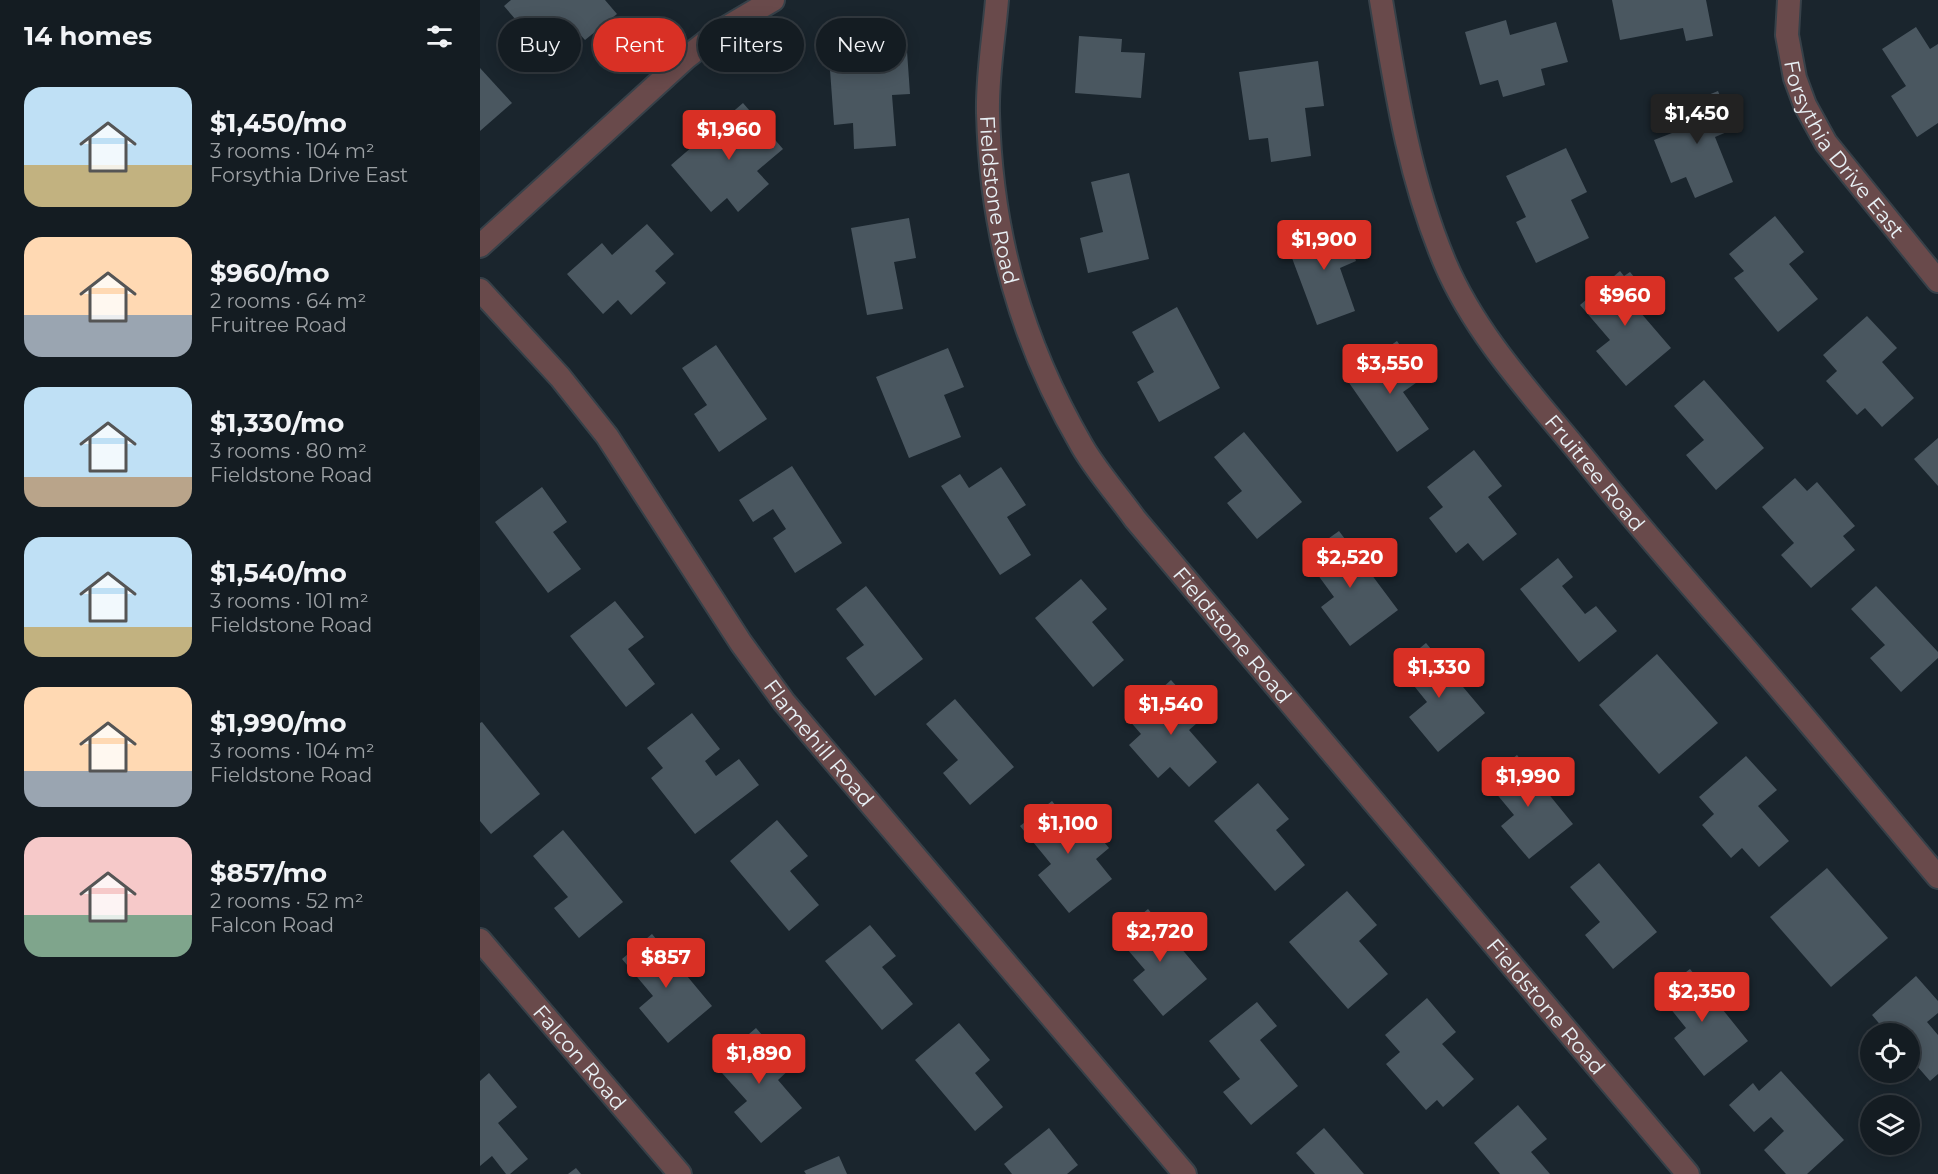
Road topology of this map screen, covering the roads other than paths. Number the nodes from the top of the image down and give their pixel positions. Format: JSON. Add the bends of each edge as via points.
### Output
{"nodes":[{"id":1,"x":773,"y":0,"type":"edge"},
{"id":2,"x":997,"y":0,"type":"edge"},
{"id":3,"x":1381,"y":0,"type":"edge"},
{"id":4,"x":1789,"y":0,"type":"edge"},
{"id":5,"x":480,"y":246,"type":"edge"},
{"id":6,"x":1938,"y":281,"type":"edge"},
{"id":7,"x":480,"y":290,"type":"edge"},
{"id":8,"x":1938,"y":877,"type":"edge"},
{"id":9,"x":480,"y":940,"type":"edge"},
{"id":10,"x":680,"y":1174,"type":"edge"},
{"id":11,"x":1185,"y":1174,"type":"edge"},
{"id":12,"x":1688,"y":1174,"type":"edge"}],
"edges":[{"from":1,"to":5,"type":"street","via":[[719,32],[687,57]]},
{"from":2,"to":12,"type":"street","name":"Fieldstone Road","via":[[988,110],[997,218],[1026,330],[1052,391],[1083,448],[1135,519]]},
{"from":3,"to":8,"type":"street","name":"Fruitree Road","via":[[1415,182],[1446,264],[1468,308],[1506,362],[1628,513]]},
{"from":4,"to":6,"type":"street","name":"Forsythia Drive East","via":[[1787,35],[1805,105],[1826,143]]},
{"from":7,"to":11,"type":"street","name":"Flamehill Road","via":[[560,376],[607,436],[741,643],[784,702]]},
{"from":9,"to":10,"type":"street","name":"Falcon Road"}]}
